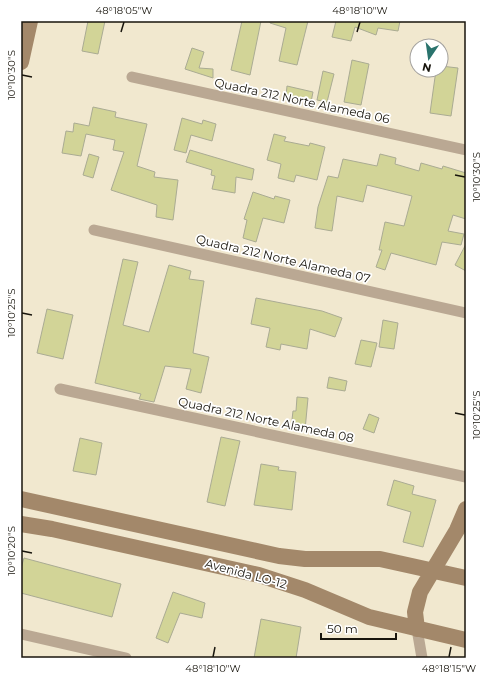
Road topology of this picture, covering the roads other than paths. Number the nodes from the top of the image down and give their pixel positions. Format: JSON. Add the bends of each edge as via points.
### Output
{"nodes":[{"id":1,"x":30,"y":21,"type":"edge"},
{"id":2,"x":21,"y":62,"type":"edge"},
{"id":3,"x":132,"y":77,"type":"dead end"},
{"id":4,"x":466,"y":150,"type":"edge"},
{"id":5,"x":94,"y":230,"type":"dead end"},
{"id":6,"x":466,"y":313,"type":"edge"},
{"id":7,"x":60,"y":389,"type":"dead end"},
{"id":8,"x":466,"y":477,"type":"edge"},
{"id":9,"x":21,"y":499,"type":"edge"},
{"id":10,"x":466,"y":509,"type":"edge"},
{"id":11,"x":21,"y":524,"type":"edge"},
{"id":12,"x":434,"y":571,"type":"junction"},
{"id":13,"x":466,"y":578,"type":"edge"},
{"id":14,"x":417,"y":629,"type":"junction"},
{"id":15,"x":21,"y":634,"type":"edge"},
{"id":16,"x":466,"y":640,"type":"edge"},
{"id":17,"x":126,"y":658,"type":"edge"},
{"id":18,"x":422,"y":658,"type":"edge"}],
"edges":[{"from":1,"to":2,"type":"street"},
{"from":3,"to":4,"type":"street","name":"Quadra 212 Norte Alameda 06"},
{"from":5,"to":6,"type":"street","name":"Quadra 212 Norte Alameda 07"},
{"from":7,"to":8,"type":"street","name":"Quadra 212 Norte Alameda 08"},
{"from":9,"to":12,"type":"street","name":"Avenida LO-12","via":[[279,556],[371,558]]},
{"from":10,"to":12,"type":"street"},
{"from":11,"to":14,"type":"street","name":"Avenida LO-12","via":[[253,574],[305,590],[369,617]]},
{"from":12,"to":13,"type":"street","name":"Avenida LO-12"},
{"from":12,"to":14,"type":"street","via":[[416,603]]},
{"from":14,"to":16,"type":"street","name":"Avenida LO-12"},
{"from":14,"to":18,"type":"street"},
{"from":15,"to":17,"type":"street"}]}
